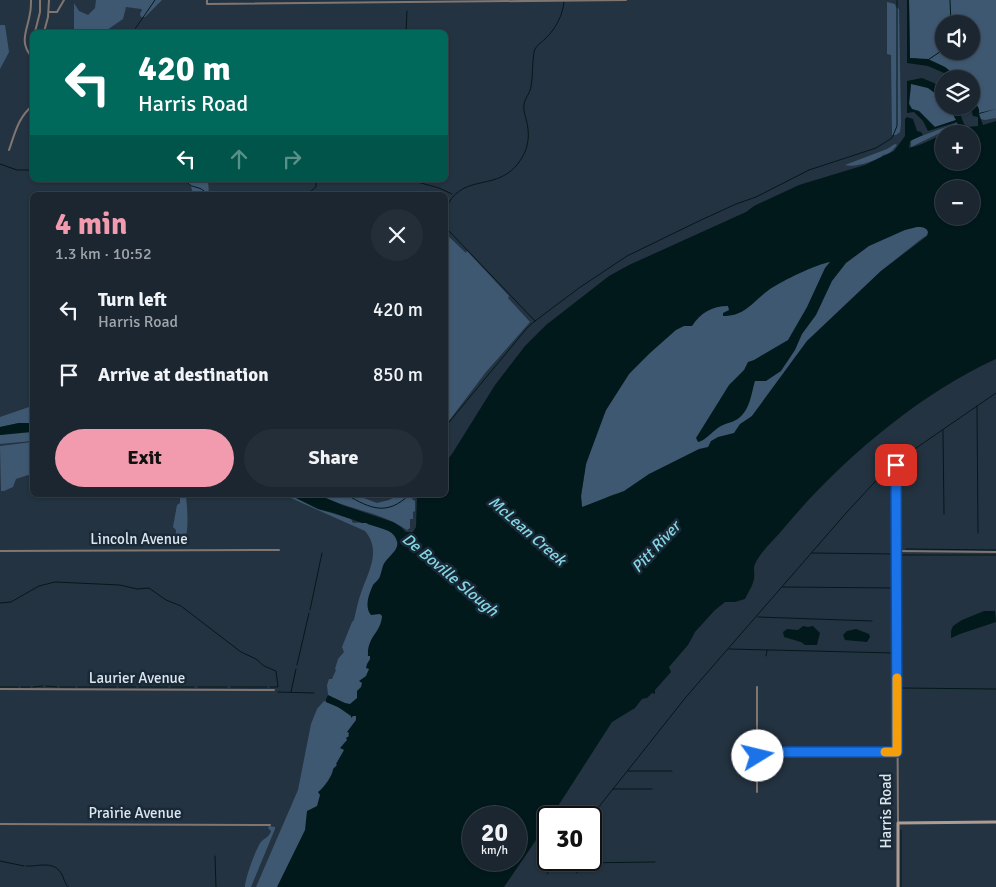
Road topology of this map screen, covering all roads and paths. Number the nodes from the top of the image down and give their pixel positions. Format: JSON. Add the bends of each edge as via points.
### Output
{"nodes":[{"id":1,"x":31,"y":0,"type":"edge"},
{"id":2,"x":40,"y":0,"type":"edge"},
{"id":3,"x":49,"y":0,"type":"edge"},
{"id":4,"x":64,"y":0,"type":"edge"},
{"id":5,"x":207,"y":0,"type":"edge"},
{"id":6,"x":626,"y":0,"type":"edge"},
{"id":7,"x":564,"y":1,"type":"edge"},
{"id":8,"x":49,"y":12,"type":"junction"},
{"id":9,"x":36,"y":30,"type":"edge"},
{"id":10,"x":44,"y":30,"type":"edge"},
{"id":11,"x":30,"y":54,"type":"edge"},
{"id":12,"x":30,"y":108,"type":"edge"},
{"id":13,"x":9,"y":150,"type":"dead end"},
{"id":14,"x":896,"y":465,"type":"dead end"},
{"id":15,"x":279,"y":550,"type":"dead end"},
{"id":16,"x":0,"y":551,"type":"edge"},
{"id":17,"x":896,"y":551,"type":"junction"},
{"id":18,"x":996,"y":552,"type":"edge"},
{"id":19,"x":757,"y":687,"type":"dead end"},
{"id":20,"x":0,"y":690,"type":"edge"},
{"id":21,"x":274,"y":690,"type":"dead end"},
{"id":22,"x":758,"y":752,"type":"junction"},
{"id":23,"x":897,"y":752,"type":"junction"},
{"id":24,"x":757,"y":792,"type":"dead end"},
{"id":25,"x":996,"y":822,"type":"edge"},
{"id":26,"x":898,"y":823,"type":"junction"},
{"id":27,"x":0,"y":824,"type":"edge"},
{"id":28,"x":270,"y":825,"type":"dead end"},
{"id":29,"x":898,"y":887,"type":"edge"}],
"edges":[{"from":1,"to":11,"type":"street","via":[[25,35]]},
{"from":2,"to":9,"type":"street"},
{"from":3,"to":8,"type":"street"},
{"from":4,"to":8,"type":"street","via":[[57,12]]},
{"from":5,"to":7,"type":"street","via":[[207,4]]},
{"from":6,"to":7,"type":"street"},
{"from":8,"to":10,"type":"street"},
{"from":12,"to":13,"type":"street","via":[[19,122]]},
{"from":14,"to":17,"type":"street","name":"Harris Road"},
{"from":15,"to":16,"type":"street","name":"Lincoln Avenue"},
{"from":17,"to":18,"type":"street"},
{"from":17,"to":23,"type":"street","name":"Harris Road"},
{"from":19,"to":22,"type":"street"},
{"from":20,"to":21,"type":"street","name":"Laurier Avenue"},
{"from":22,"to":23,"type":"street"},
{"from":22,"to":24,"type":"street"},
{"from":23,"to":26,"type":"street","name":"Harris Road"},
{"from":25,"to":26,"type":"main road"},
{"from":26,"to":29,"type":"main road","name":"Harris Road"},
{"from":27,"to":28,"type":"street","name":"Prairie Avenue"}]}
